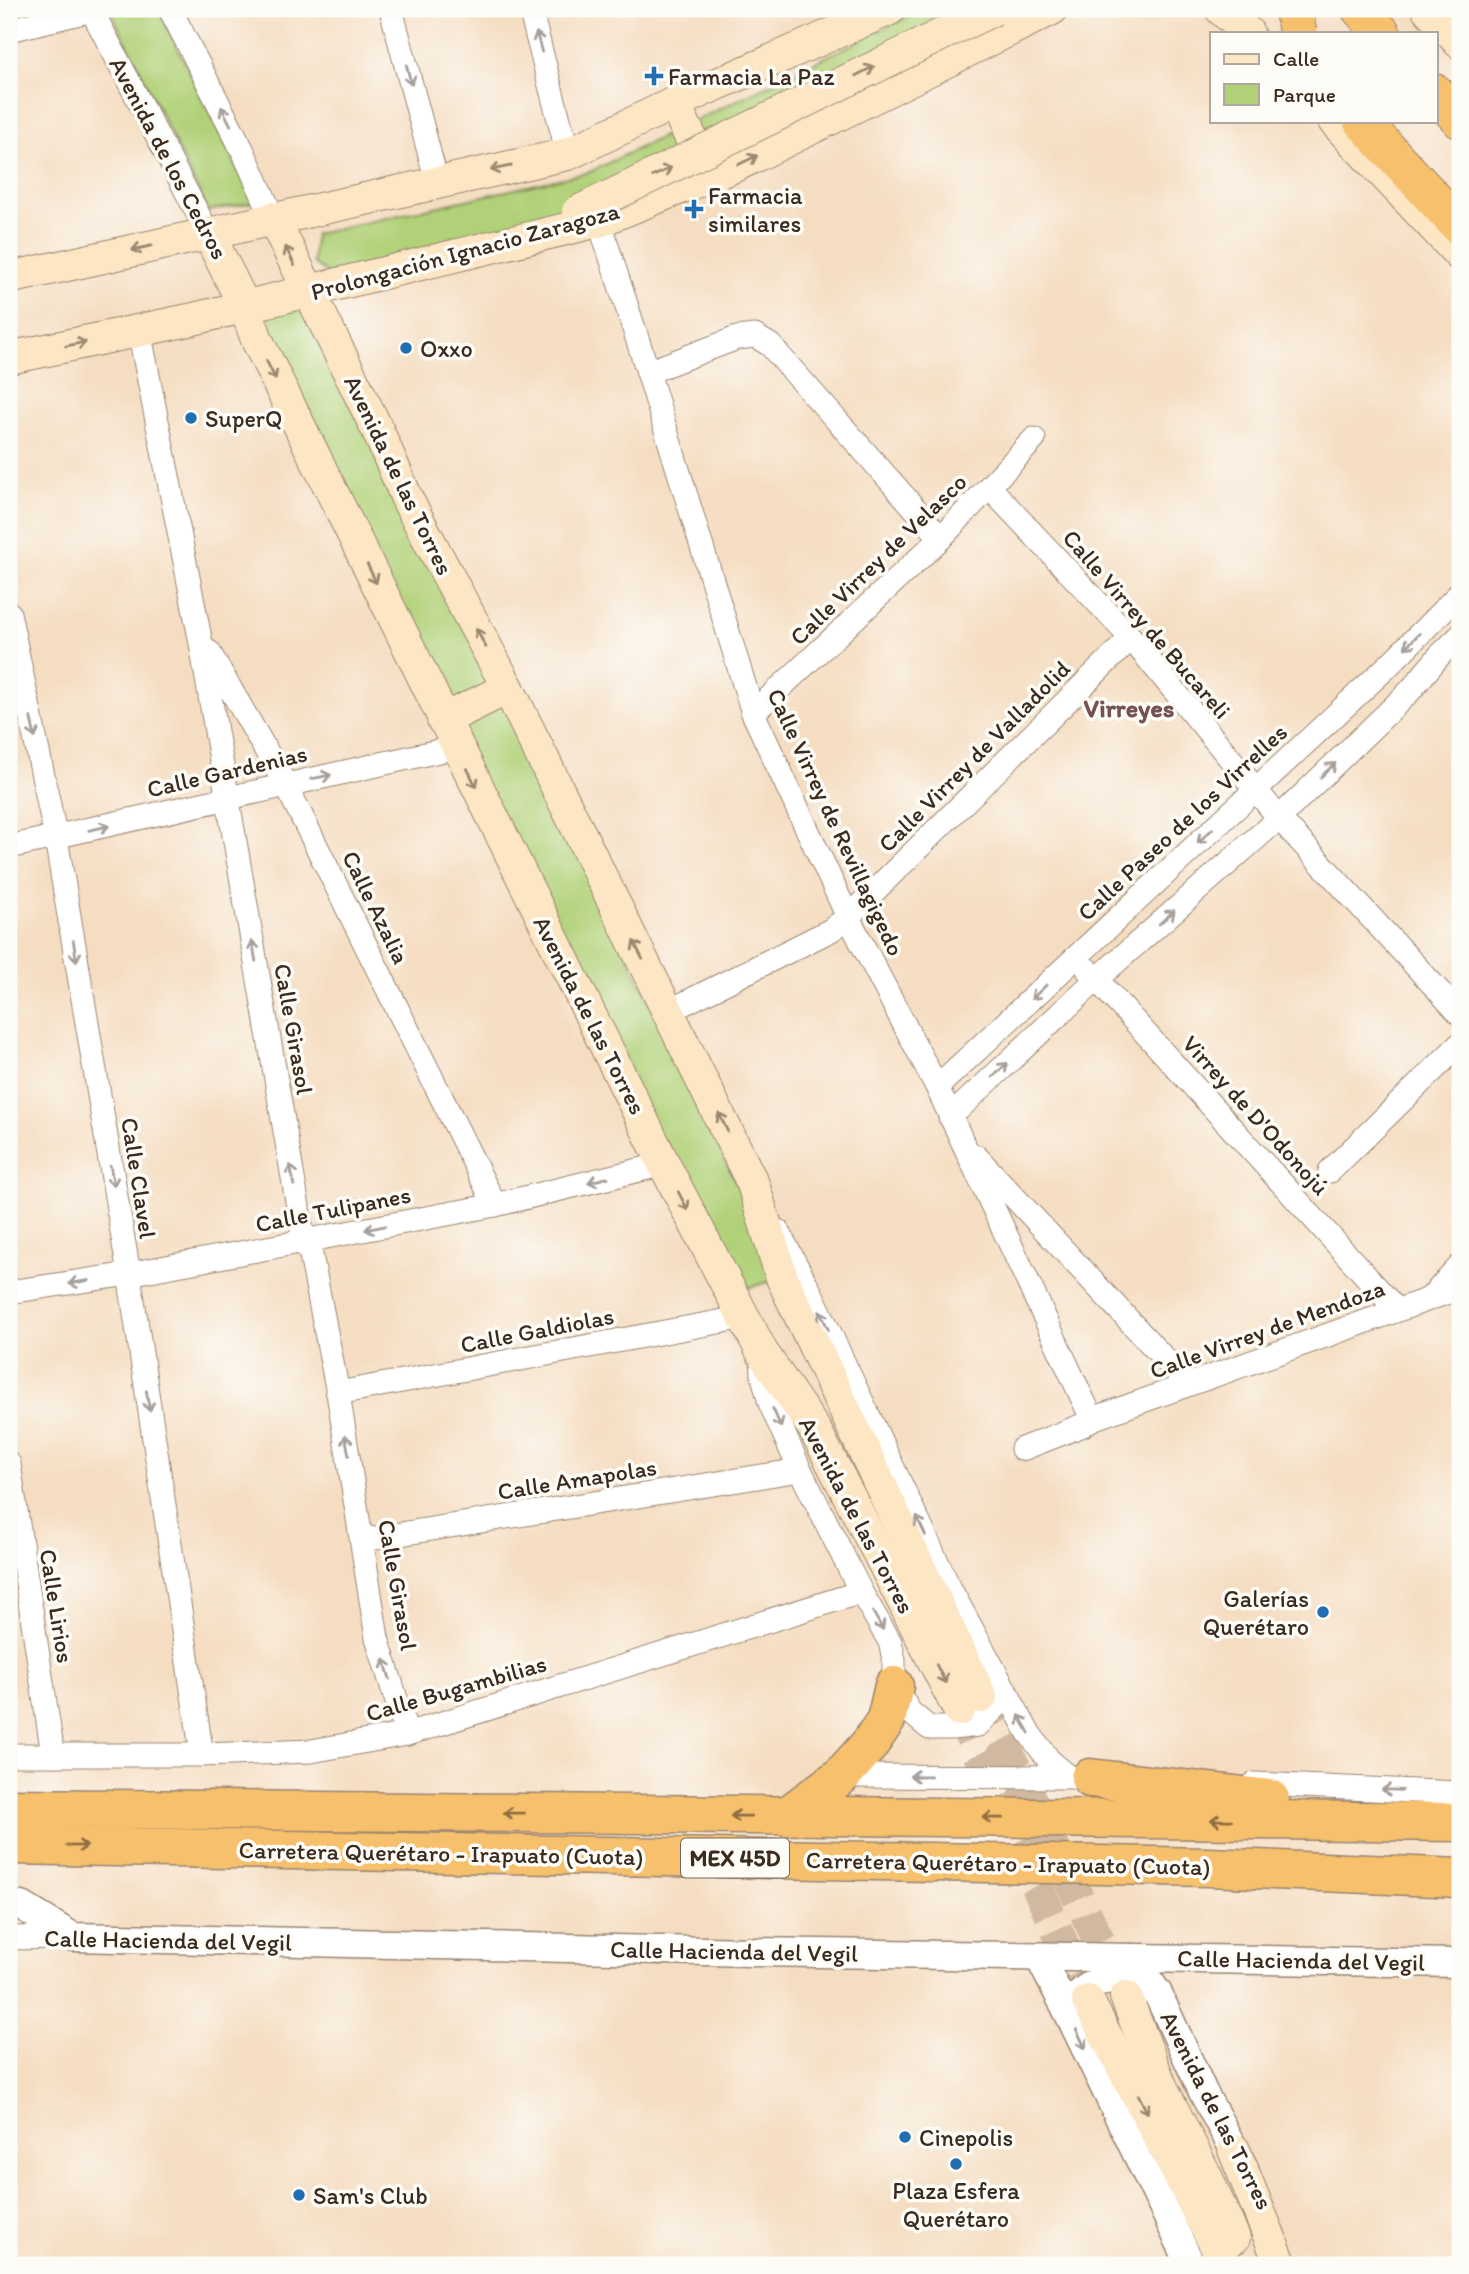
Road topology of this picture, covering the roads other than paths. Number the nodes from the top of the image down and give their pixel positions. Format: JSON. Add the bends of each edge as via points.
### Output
{"nodes":[{"id":1,"x":91,"y":9,"type":"edge"},
{"id":2,"x":170,"y":9,"type":"edge"},
{"id":3,"x":391,"y":9,"type":"edge"},
{"id":4,"x":530,"y":9,"type":"edge"},
{"id":5,"x":890,"y":9,"type":"edge"},
{"id":6,"x":994,"y":9,"type":"edge"},
{"id":7,"x":1052,"y":9,"type":"edge"},
{"id":8,"x":1221,"y":9,"type":"edge"},
{"id":9,"x":1284,"y":9,"type":"edge"},
{"id":10,"x":1293,"y":9,"type":"edge"},
{"id":11,"x":1360,"y":9,"type":"edge"},
{"id":12,"x":1428,"y":9,"type":"edge"},
{"id":13,"x":9,"y":30,"type":"edge"},
{"id":14,"x":1247,"y":32,"type":"edge"},
{"id":15,"x":1298,"y":32,"type":"edge"},
{"id":16,"x":1306,"y":32,"type":"edge"},
{"id":17,"x":1381,"y":32,"type":"edge"},
{"id":18,"x":1460,"y":43,"type":"edge"},
{"id":19,"x":1438,"y":95,"type":"edge"},
{"id":20,"x":674,"y":103,"type":"junction"},
{"id":21,"x":1460,"y":120,"type":"edge"},
{"id":22,"x":1335,"y":122,"type":"edge"},
{"id":23,"x":1363,"y":122,"type":"edge"},
{"id":24,"x":1391,"y":122,"type":"edge"},
{"id":25,"x":568,"y":154,"type":"junction"},
{"id":26,"x":710,"y":177,"type":"junction"},
{"id":27,"x":437,"y":181,"type":"junction"},
{"id":28,"x":1460,"y":194,"type":"edge"},
{"id":29,"x":588,"y":216,"type":"junction"},
{"id":30,"x":273,"y":218,"type":"junction"},
{"id":31,"x":1460,"y":227,"type":"edge"},
{"id":32,"x":208,"y":233,"type":"junction"},
{"id":33,"x":1460,"y":255,"type":"edge"},
{"id":34,"x":9,"y":278,"type":"edge"},
{"id":35,"x":309,"y":292,"type":"junction"},
{"id":36,"x":245,"y":307,"type":"junction"},
{"id":37,"x":139,"y":330,"type":"junction"},
{"id":38,"x":9,"y":358,"type":"edge"},
{"id":39,"x":648,"y":372,"type":"junction"},
{"id":40,"x":1034,"y":439,"type":"dead end"},
{"id":41,"x":990,"y":488,"type":"junction"},
{"id":42,"x":941,"y":538,"type":"junction"},
{"id":43,"x":1460,"y":593,"type":"edge"},
{"id":44,"x":9,"y":613,"type":"edge"},
{"id":45,"x":1460,"y":636,"type":"edge"},
{"id":46,"x":200,"y":638,"type":"junction"},
{"id":47,"x":1131,"y":638,"type":"junction"},
{"id":48,"x":508,"y":688,"type":"junction"},
{"id":49,"x":753,"y":713,"type":"junction"},
{"id":50,"x":450,"y":734,"type":"junction"},
{"id":51,"x":286,"y":785,"type":"junction"},
{"id":52,"x":1254,"y":789,"type":"junction"},
{"id":53,"x":228,"y":797,"type":"junction"},
{"id":54,"x":1279,"y":818,"type":"junction"},
{"id":55,"x":56,"y":838,"type":"junction"},
{"id":56,"x":9,"y":847,"type":"edge"},
{"id":57,"x":848,"y":917,"type":"junction"},
{"id":58,"x":1076,"y":957,"type":"junction"},
{"id":59,"x":1097,"y":979,"type":"junction"},
{"id":60,"x":669,"y":1012,"type":"junction"},
{"id":61,"x":1460,"y":1014,"type":"edge"},
{"id":62,"x":1460,"y":1044,"type":"edge"},
{"id":63,"x":937,"y":1087,"type":"junction"},
{"id":64,"x":950,"y":1117,"type":"junction"},
{"id":65,"x":962,"y":1142,"type":"junction"},
{"id":66,"x":664,"y":1164,"type":"junction"},
{"id":67,"x":1330,"y":1171,"type":"dead end"},
{"id":68,"x":495,"y":1205,"type":"junction"},
{"id":69,"x":303,"y":1242,"type":"junction"},
{"id":70,"x":1460,"y":1266,"type":"edge"},
{"id":71,"x":128,"y":1274,"type":"junction"},
{"id":72,"x":1460,"y":1288,"type":"edge"},
{"id":73,"x":9,"y":1292,"type":"edge"},
{"id":74,"x":1430,"y":1298,"type":"junction"},
{"id":75,"x":1396,"y":1310,"type":"junction"},
{"id":76,"x":745,"y":1317,"type":"junction"},
{"id":77,"x":762,"y":1352,"type":"junction"},
{"id":78,"x":1188,"y":1384,"type":"junction"},
{"id":79,"x":338,"y":1393,"type":"junction"},
{"id":80,"x":1092,"y":1419,"type":"junction"},
{"id":81,"x":1022,"y":1450,"type":"dead end"},
{"id":82,"x":9,"y":1464,"type":"edge"},
{"id":83,"x":800,"y":1470,"type":"junction"},
{"id":84,"x":363,"y":1540,"type":"junction"},
{"id":85,"x":861,"y":1592,"type":"junction"},
{"id":86,"x":894,"y":1686,"type":"junction"},
{"id":87,"x":983,"y":1701,"type":"junction"},
{"id":88,"x":407,"y":1734,"type":"junction"},
{"id":89,"x":9,"y":1755,"type":"edge"},
{"id":90,"x":53,"y":1755,"type":"junction"},
{"id":91,"x":202,"y":1755,"type":"junction"},
{"id":92,"x":841,"y":1776,"type":"junction"},
{"id":93,"x":1079,"y":1777,"type":"junction"},
{"id":94,"x":1460,"y":1793,"type":"edge"},
{"id":95,"x":9,"y":1808,"type":"edge"},
{"id":96,"x":786,"y":1816,"type":"junction"},
{"id":97,"x":1460,"y":1822,"type":"edge"},
{"id":98,"x":9,"y":1845,"type":"edge"},
{"id":99,"x":1208,"y":1867,"type":"junction"},
{"id":100,"x":1460,"y":1878,"type":"edge"},
{"id":101,"x":1460,"y":1901,"type":"edge"},
{"id":102,"x":9,"y":1904,"type":"edge"},
{"id":103,"x":73,"y":1937,"type":"junction"},
{"id":104,"x":9,"y":1938,"type":"edge"},
{"id":105,"x":1039,"y":1957,"type":"junction"},
{"id":106,"x":1132,"y":1958,"type":"junction"},
{"id":107,"x":1460,"y":1963,"type":"edge"},
{"id":108,"x":1157,"y":1992,"type":"junction"},
{"id":109,"x":1126,"y":1997,"type":"tunnel mouth"},
{"id":110,"x":1078,"y":2006,"type":"junction"},
{"id":111,"x":1234,"y":2150,"type":"junction"},
{"id":112,"x":1206,"y":2176,"type":"junction"},
{"id":113,"x":1208,"y":2232,"type":"junction"},
{"id":114,"x":1191,"y":2265,"type":"edge"},
{"id":115,"x":1220,"y":2265,"type":"edge"},
{"id":116,"x":1226,"y":2265,"type":"edge"},
{"id":117,"x":1247,"y":2265,"type":"edge"},
{"id":118,"x":1261,"y":2265,"type":"edge"},
{"id":119,"x":1282,"y":2265,"type":"edge"},
{"id":120,"x":1298,"y":2265,"type":"edge"}],
"edges":[{"from":1,"to":13,"type":"street"},
{"from":1,"to":32,"type":"street","name":"Avenida de los Cedros"},
{"from":30,"to":2,"type":"street","one_way":true},
{"from":3,"to":27,"type":"street","one_way":true},
{"from":25,"to":4,"type":"street","one_way":true},
{"from":5,"to":20,"type":"main road"},
{"from":29,"to":6,"type":"main road","one_way":true,"bridge":true},
{"from":26,"to":7,"type":"main road","name":"Prolongación Ignacio Zaragoza","one_way":true},
{"from":8,"to":14,"type":"main road"},
{"from":9,"to":16,"type":"highway"},
{"from":10,"to":15,"type":"highway","bridge":true},
{"from":11,"to":17,"type":"highway"},
{"from":12,"to":18,"type":"main road"},
{"from":19,"to":21,"type":"highway"},
{"from":20,"to":25,"type":"main road"},
{"from":20,"to":26,"type":"main road"},
{"from":22,"to":33,"type":"main road"},
{"from":23,"to":31,"type":"highway"},
{"from":24,"to":28,"type":"highway"},
{"from":25,"to":27,"type":"main road","one_way":true},
{"from":26,"to":29,"type":"main road","name":"Prolongación Ignacio Zaragoza"},
{"from":27,"to":30,"type":"main road"},
{"from":29,"to":35,"type":"main road","name":"Prolongación Ignacio Zaragoza","via":[[541,236]]},
{"from":29,"to":39,"type":"street","name":"Calle Virrey de Revillagigedo"},
{"from":30,"to":32,"type":"main road"},
{"from":35,"to":30,"type":"main road","one_way":true},
{"from":32,"to":34,"type":"main road","one_way":true},
{"from":32,"to":36,"type":"main road","name":"Avenida de los Cedros"},
{"from":35,"to":36,"type":"main road","name":"Prolongación Ignacio Zaragoza"},
{"from":48,"to":35,"type":"main road","name":"Avenida de las Torres","one_way":true,"via":[[408,501]]},
{"from":36,"to":37,"type":"main road","name":"Prolongación Ignacio Zaragoza"},
{"from":36,"to":50,"type":"main road","name":"Avenida de las Torres","one_way":true},
{"from":38,"to":37,"type":"main road","name":"Prolongación Ignacio Zaragoza","one_way":true},
{"from":37,"to":46,"type":"street","name":"Calle Girasol"},
{"from":39,"to":42,"type":"street","via":[[737,338],[755,336],[770,345]]},
{"from":39,"to":49,"type":"street","name":"Calle Virrey de Revillagigedo"},
{"from":40,"to":41,"type":"street","name":"Calle Virrey de Velasco"},
{"from":41,"to":42,"type":"street","name":"Calle Virrey de Velasco"},
{"from":41,"to":47,"type":"street","name":"Calle Virrey de Bucareli"},
{"from":42,"to":49,"type":"street","name":"Calle Virrey de Velasco"},
{"from":43,"to":52,"type":"street","name":"Calle Paseo de los Virrelles","one_way":true},
{"from":44,"to":55,"type":"street","name":"Calle Clavel","one_way":true},
{"from":54,"to":45,"type":"street","one_way":true},
{"from":46,"to":51,"type":"street","name":"Calle Azalia"},
{"from":46,"to":53,"type":"street","name":"Calle Girasol"},
{"from":47,"to":52,"type":"street","name":"Calle Virrey de Bucareli"},
{"from":47,"to":57,"type":"street","name":"Calle Virrey de Valladolid"},
{"from":48,"to":50,"type":"main road"},
{"from":60,"to":48,"type":"main road","name":"Avenida de las Torres","one_way":true},
{"from":49,"to":57,"type":"street","name":"Calle Virrey de Revillagigedo"},
{"from":51,"to":50,"type":"street","name":"Calle Gardenias","one_way":true},
{"from":50,"to":66,"type":"main road","name":"Avenida de las Torres","one_way":true},
{"from":51,"to":53,"type":"street","name":"Calle Gardenias"},
{"from":51,"to":68,"type":"street","name":"Calle Azalia"},
{"from":52,"to":54,"type":"street","name":"Calle Virrey de Bucareli"},
{"from":52,"to":58,"type":"street","name":"Calle Paseo de los Virrelles","one_way":true},
{"from":55,"to":53,"type":"street","name":"Calle Gardenias","one_way":true},
{"from":69,"to":53,"type":"street","name":"Calle Girasol","one_way":true},
{"from":59,"to":54,"type":"street","one_way":true},
{"from":54,"to":61,"type":"street","name":"Calle Virrey de Bucareli"},
{"from":55,"to":56,"type":"street","name":"Calle Gardenias"},
{"from":55,"to":71,"type":"street","name":"Calle Clavel","one_way":true},
{"from":57,"to":60,"type":"street","name":"Calle Virrey de Valladolid","via":[[831,930]]},
{"from":57,"to":63,"type":"street","name":"Calle Virrey de Revillagigedo"},
{"from":58,"to":59,"type":"street","name":"Virrey de D'Odonojú"},
{"from":58,"to":63,"type":"street","name":"Calle Paseo de los Virrelles","one_way":true},
{"from":64,"to":59,"type":"street","one_way":true},
{"from":59,"to":75,"type":"street","name":"Virrey de D'Odonojú"},
{"from":87,"to":60,"type":"main road","name":"Avenida de las Torres","one_way":true,"via":[[782,1278],[753,1184]]},
{"from":62,"to":67,"type":"street"},
{"from":63,"to":64,"type":"street","name":"Calle Virrey de Revillagigedo"},
{"from":64,"to":65,"type":"street","name":"Calle Virrey de Revillagigedo"},
{"from":65,"to":78,"type":"street"},
{"from":65,"to":80,"type":"street","name":"Calle Virrey de Revillagigedo"},
{"from":66,"to":68,"type":"street","name":"Calle Tulipanes","one_way":true},
{"from":66,"to":76,"type":"main road","name":"Avenida de las Torres","one_way":true},
{"from":68,"to":69,"type":"street","name":"Calle Tulipanes","one_way":true},
{"from":69,"to":71,"type":"street","name":"Calle Tulipanes"},
{"from":69,"to":79,"type":"street","name":"Calle Girasol","via":[[311,1255]]},
{"from":70,"to":74,"type":"street"},
{"from":71,"to":73,"type":"street","name":"Calle Tulipanes","one_way":true},
{"from":71,"to":91,"type":"street","name":"Calle Clavel","one_way":true},
{"from":72,"to":74,"type":"street","name":"Calle Virrey de Mendoza"},
{"from":74,"to":75,"type":"street","name":"Calle Virrey de Mendoza"},
{"from":75,"to":78,"type":"street","name":"Calle Virrey de Mendoza"},
{"from":76,"to":77,"type":"main road","name":"Avenida de las Torres"},
{"from":76,"to":79,"type":"street","name":"Calle Galdiolas"},
{"from":77,"to":83,"type":"street","one_way":true,"via":[[771,1403]]},
{"from":77,"to":87,"type":"main road","name":"Avenida de las Torres","one_way":true},
{"from":78,"to":80,"type":"street","name":"Calle Virrey de Mendoza"},
{"from":84,"to":79,"type":"street","name":"Calle Girasol","one_way":true},
{"from":80,"to":81,"type":"street","name":"Calle Virrey de Mendoza"},
{"from":82,"to":90,"type":"street","name":"Calle Lirios"},
{"from":83,"to":84,"type":"street","name":"Calle Amapolas"},
{"from":83,"to":85,"type":"street"},
{"from":88,"to":84,"type":"street","name":"Calle Girasol","one_way":true,"via":[[377,1638]]},
{"from":85,"to":86,"type":"street","one_way":true,"via":[[893,1649]]},
{"from":85,"to":88,"type":"street","name":"Calle Bugambilias"},
{"from":86,"to":87,"type":"street","via":[[910,1712],[929,1728],[978,1725]]},
{"from":86,"to":92,"type":"highway","via":[[886,1720]]},
{"from":93,"to":87,"type":"street","name":"Avenida de las Torres","one_way":true,"via":[[1049,1760],[1028,1732]]},
{"from":88,"to":91,"type":"street","name":"Calle Bugambilias","via":[[311,1751]]},
{"from":89,"to":90,"type":"street","name":"Calle Bugambilias"},
{"from":90,"to":91,"type":"street","name":"Calle Bugambilias"},
{"from":93,"to":92,"type":"street","one_way":true},
{"from":92,"to":96,"type":"highway"},
{"from":94,"to":93,"type":"street","one_way":true},
{"from":93,"to":97,"type":"highway"},
{"from":96,"to":95,"type":"highway","name":"Carretera Querétaro - Irapuato (Cuota)","number":"MEX 45D","one_way":true},
{"from":97,"to":96,"type":"highway","name":"Carretera Querétaro - Irapuato (Cuota)","number":"MEX 45D","one_way":true},
{"from":98,"to":99,"type":"highway","name":"Carretera Querétaro - Irapuato (Cuota)","number":"MEX 45D","one_way":true},
{"from":99,"to":100,"type":"highway","name":"Carretera Querétaro - Irapuato (Cuota)","number":"MEX 45D"},
{"from":99,"to":101,"type":"highway"},
{"from":102,"to":103,"type":"street","via":[[22,1906]]},
{"from":103,"to":104,"type":"street","name":"Calle Hacienda del Vegil"},
{"from":103,"to":105,"type":"street","name":"Calle Hacienda del Vegil"},
{"from":105,"to":106,"type":"street","name":"Calle Hacienda del Vegil"},
{"from":105,"to":110,"type":"street"},
{"from":106,"to":107,"type":"street","name":"Calle Hacienda del Vegil"},
{"from":106,"to":108,"type":"street","name":"Avenida de las Torres"},
{"from":108,"to":110,"type":"street","via":[[1111,1980],[1087,1985],[1076,1996]]},
{"from":108,"to":111,"type":"street","name":"Avenida de las Torres"},
{"from":109,"to":112,"type":"main road","name":"Avenida de las Torres","via":[[1161,2086]]},
{"from":110,"to":113,"type":"main road","one_way":true},
{"from":110,"to":114,"type":"street","one_way":true},
{"from":111,"to":119,"type":"main road"},
{"from":111,"to":120,"type":"street","name":"Avenida de las Torres"},
{"from":112,"to":117,"type":"main road","name":"Avenida de las Torres"},
{"from":112,"to":118,"type":"main road"},
{"from":113,"to":115,"type":"main road"},
{"from":113,"to":116,"type":"main road"}]}
